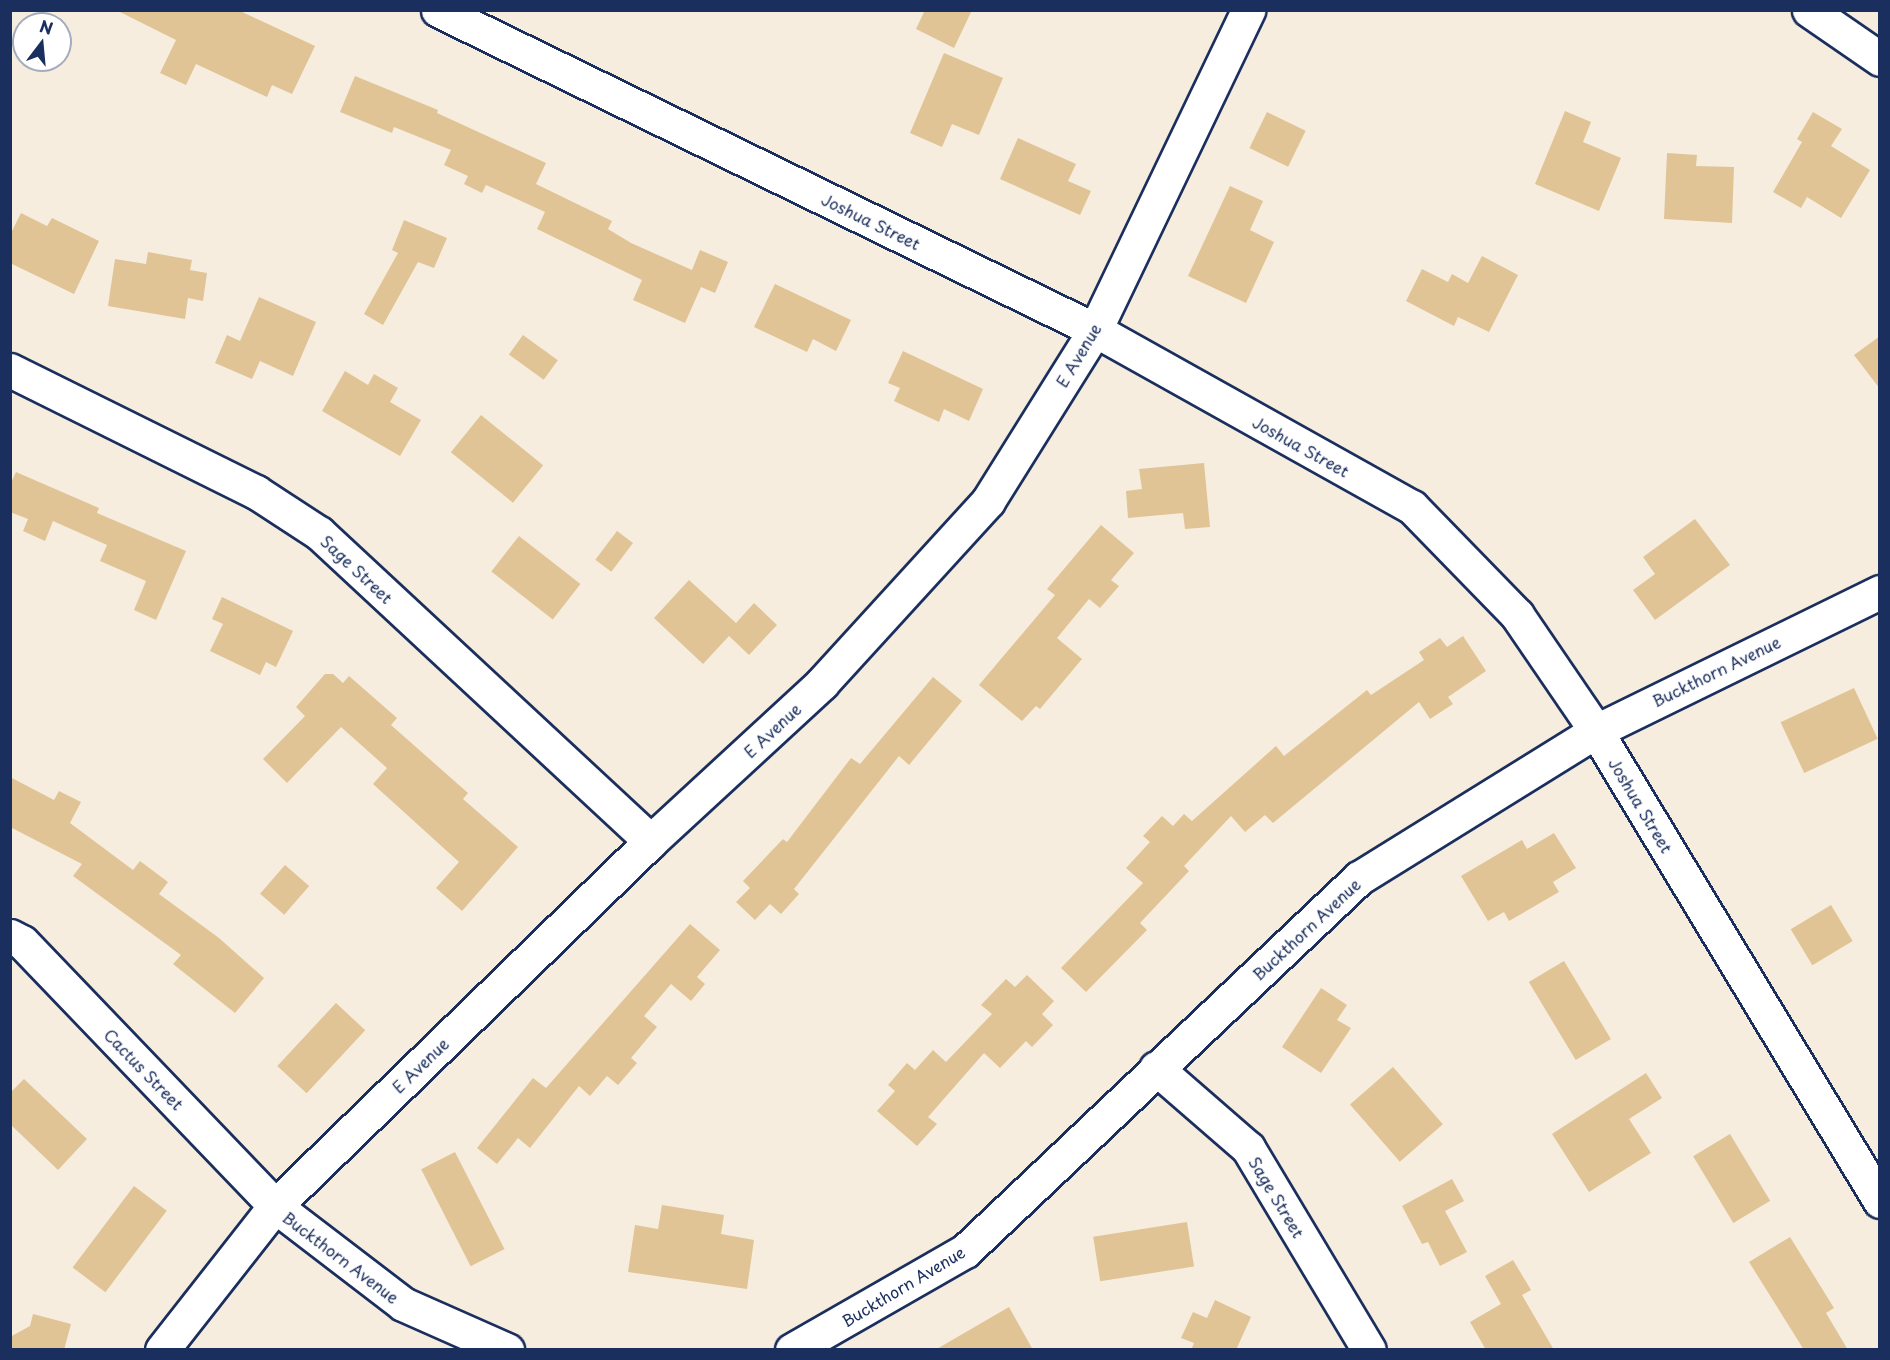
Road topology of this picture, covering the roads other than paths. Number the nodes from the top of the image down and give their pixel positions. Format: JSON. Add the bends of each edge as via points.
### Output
{"nodes":[{"id":1,"x":438,"y":10,"type":"edge"},
{"id":2,"x":1248,"y":10,"type":"edge"},
{"id":3,"x":1809,"y":10,"type":"edge"},
{"id":4,"x":1880,"y":59,"type":"edge"},
{"id":5,"x":1095,"y":330,"type":"junction"},
{"id":6,"x":10,"y":370,"type":"edge"},
{"id":7,"x":1880,"y":592,"type":"edge"},
{"id":8,"x":1596,"y":731,"type":"junction"},
{"id":9,"x":651,"y":842,"type":"junction"},
{"id":10,"x":10,"y":936,"type":"edge"},
{"id":11,"x":1156,"y":1068,"type":"junction"},
{"id":12,"x":1880,"y":1201,"type":"edge"},
{"id":13,"x":275,"y":1206,"type":"junction"},
{"id":14,"x":794,"y":1349,"type":"edge"},
{"id":15,"x":162,"y":1350,"type":"edge"},
{"id":16,"x":507,"y":1350,"type":"edge"},
{"id":17,"x":1369,"y":1350,"type":"edge"}],
"edges":[{"from":1,"to":5,"type":"street","name":"Joshua Street"},
{"from":2,"to":5,"type":"street","name":"E Avenue"},
{"from":3,"to":4,"type":"street"},
{"from":5,"to":8,"type":"street","name":"Joshua Street","via":[[1412,507],[1517,615]]},
{"from":5,"to":9,"type":"street","name":"E Avenue","via":[[988,501],[822,683]]},
{"from":6,"to":9,"type":"street","name":"Sage Street","via":[[256,492],[319,533]]},
{"from":7,"to":8,"type":"street","name":"Buckthorn Avenue"},
{"from":8,"to":11,"type":"street","name":"Buckthorn Avenue","via":[[1359,878]]},
{"from":8,"to":12,"type":"street","name":"Joshua Street"},
{"from":9,"to":13,"type":"street","name":"E Avenue"},
{"from":10,"to":13,"type":"street","name":"Cactus Street","via":[[22,942]]},
{"from":11,"to":14,"type":"street","name":"Buckthorn Avenue","via":[[965,1251]]},
{"from":11,"to":17,"type":"street","name":"Sage Street","via":[[1248,1148]]},
{"from":13,"to":15,"type":"street","name":"E Avenue"},
{"from":13,"to":16,"type":"street","name":"Buckthorn Avenue","via":[[403,1304]]}]}
